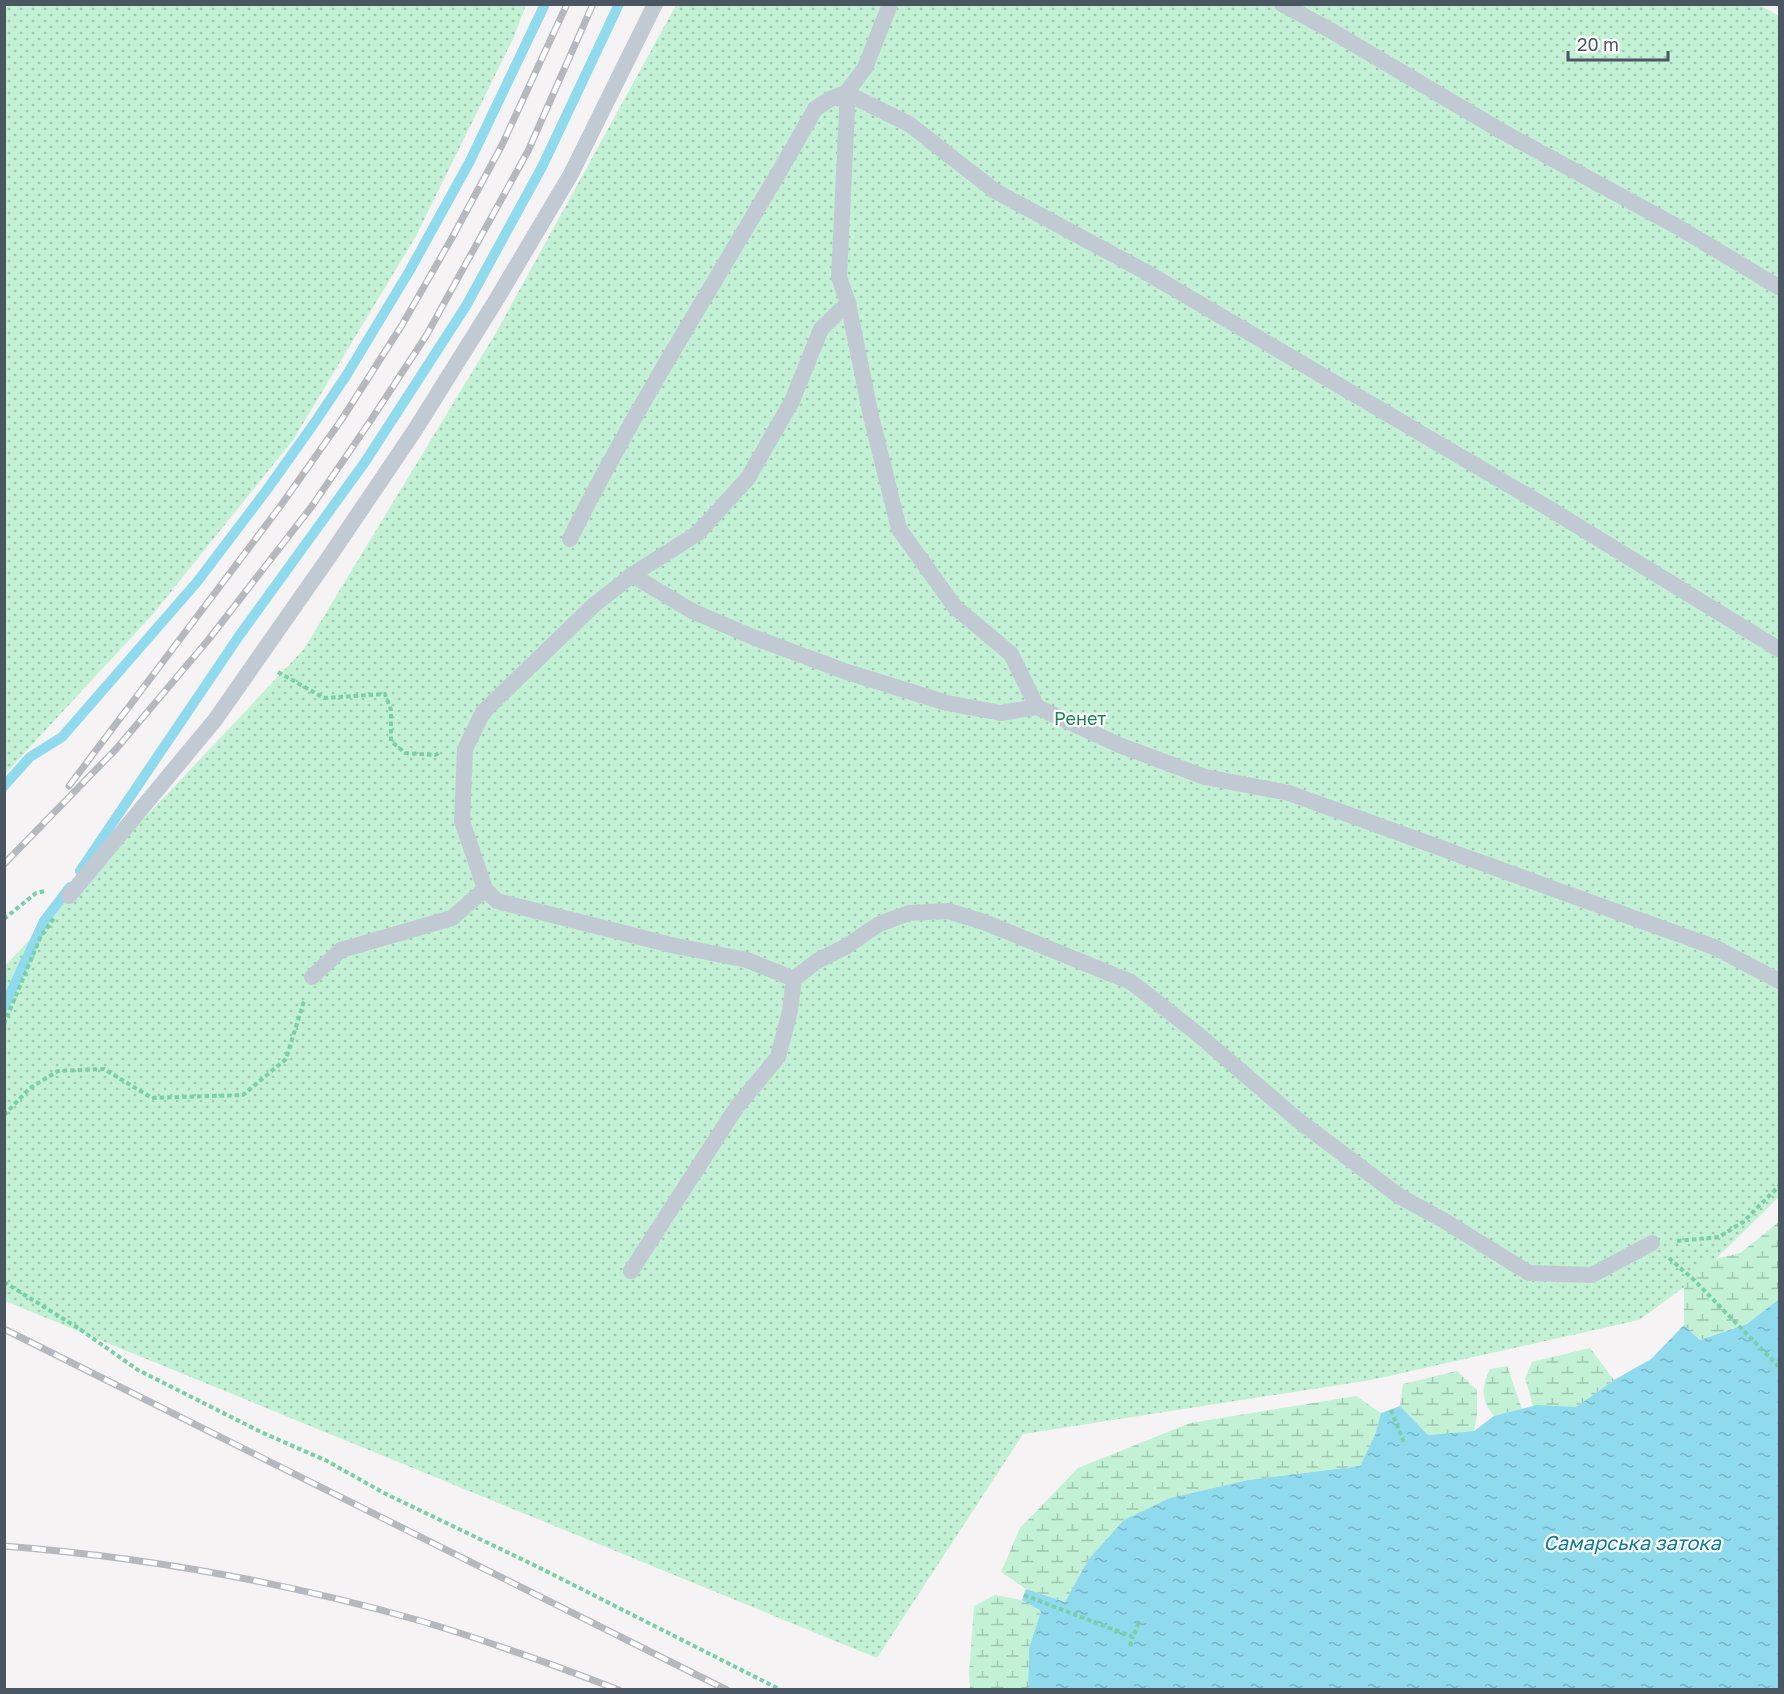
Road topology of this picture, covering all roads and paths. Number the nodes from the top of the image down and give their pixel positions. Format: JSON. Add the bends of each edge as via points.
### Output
{"nodes":[{"id":1,"x":655,"y":4,"type":"edge"},
{"id":2,"x":890,"y":4,"type":"edge"},
{"id":3,"x":1282,"y":4,"type":"edge"},
{"id":4,"x":846,"y":93,"type":"junction"},
{"id":5,"x":1779,"y":288,"type":"edge"},
{"id":6,"x":848,"y":303,"type":"junction"},
{"id":7,"x":570,"y":539,"type":"dead end"},
{"id":8,"x":632,"y":575,"type":"junction"},
{"id":9,"x":1779,"y":650,"type":"edge"},
{"id":10,"x":257,"y":660,"type":"junction"},
{"id":11,"x":1037,"y":707,"type":"junction"},
{"id":12,"x":465,"y":749,"type":"junction"},
{"id":13,"x":485,"y":889,"type":"junction"},
{"id":14,"x":47,"y":891,"type":"dead end"},
{"id":15,"x":69,"y":896,"type":"joint"},
{"id":16,"x":4,"y":919,"type":"edge"},
{"id":17,"x":312,"y":977,"type":"joint"},
{"id":18,"x":794,"y":979,"type":"junction"},
{"id":19,"x":1779,"y":981,"type":"edge"},
{"id":20,"x":4,"y":1024,"type":"edge"},
{"id":21,"x":4,"y":1115,"type":"edge"},
{"id":22,"x":1779,"y":1185,"type":"edge"},
{"id":23,"x":1652,"y":1243,"type":"joint"},
{"id":24,"x":631,"y":1271,"type":"dead end"},
{"id":25,"x":1694,"y":1280,"type":"dead end"},
{"id":26,"x":4,"y":1282,"type":"edge"},
{"id":27,"x":1779,"y":1368,"type":"edge"},
{"id":28,"x":1391,"y":1410,"type":"dead end"},
{"id":29,"x":1405,"y":1445,"type":"dead end"},
{"id":30,"x":1024,"y":1594,"type":"dead end"},
{"id":31,"x":1139,"y":1622,"type":"dead end"},
{"id":32,"x":1133,"y":1638,"type":"junction"},
{"id":33,"x":1130,"y":1646,"type":"dead end"},
{"id":34,"x":781,"y":1689,"type":"edge"}],
"edges":[{"from":1,"to":10,"type":"lane","via":[[571,174],[495,302],[415,430]]},
{"from":2,"to":4,"type":"lane","via":[[865,68]]},
{"from":3,"to":5,"type":"lane"},
{"from":4,"to":6,"type":"lane","via":[[839,278]]},
{"from":4,"to":7,"type":"lane","via":[[815,109],[653,384]]},
{"from":4,"to":9,"type":"lane","via":[[909,124],[996,192],[1144,271],[1550,509]]},
{"from":6,"to":8,"type":"lane","via":[[821,329],[792,401],[748,478],[698,533]]},
{"from":6,"to":11,"type":"lane","via":[[899,529],[955,608],[1011,654]]},
{"from":8,"to":11,"type":"lane","via":[[692,611],[847,672],[947,703],[990,711]]},
{"from":8,"to":12,"type":"lane","via":[[594,605],[483,712]]},
{"from":10,"to":12,"type":"path","via":[[324,698],[385,694],[391,710],[391,741],[405,753],[435,755],[455,747]]},
{"from":10,"to":15,"type":"lane","via":[[215,720]]},
{"from":11,"to":19,"type":"lane","via":[[1119,745],[1205,777],[1289,793],[1714,947]]},
{"from":12,"to":13,"type":"lane","via":[[462,821]]},
{"from":13,"to":17,"type":"lane","via":[[452,918],[341,950]]},
{"from":13,"to":18,"type":"lane","via":[[497,901],[747,960]]},
{"from":14,"to":16,"type":"path","via":[[36,893]]},
{"from":15,"to":20,"type":"path","via":[[41,936]]},
{"from":17,"to":21,"type":"path","via":[[286,1059],[243,1095],[152,1098],[104,1069],[58,1071],[30,1088]]},
{"from":18,"to":23,"type":"lane","via":[[879,924],[909,913],[948,911],[975,919],[1131,982],[1299,1121],[1399,1196],[1529,1274],[1592,1275]]},
{"from":18,"to":24,"type":"lane","via":[[778,1057],[736,1108]]},
{"from":22,"to":23,"type":"path","via":[[1743,1222],[1719,1237]]},
{"from":25,"to":27,"type":"path"},
{"from":26,"to":34,"type":"path","via":[[138,1370]]},
{"from":28,"to":29,"type":"path"},
{"from":30,"to":32,"type":"path"},
{"from":31,"to":32,"type":"path"},
{"from":32,"to":33,"type":"path"}]}
